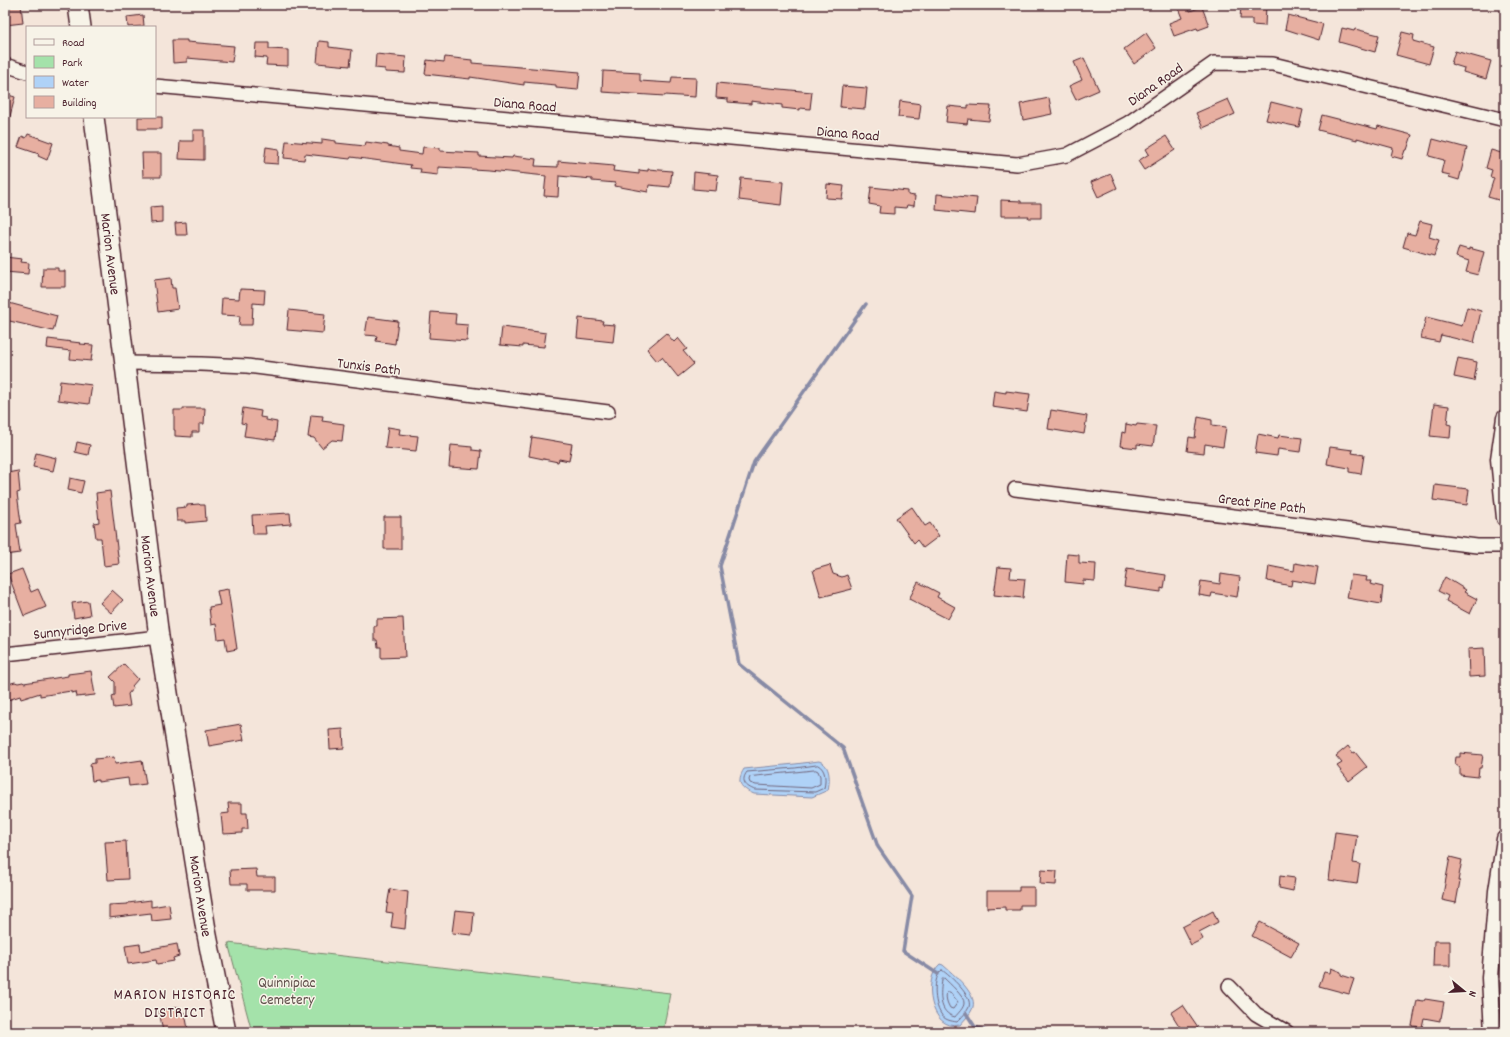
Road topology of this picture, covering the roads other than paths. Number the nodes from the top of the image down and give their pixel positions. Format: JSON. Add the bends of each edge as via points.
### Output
{"nodes":[{"id":1,"x":78,"y":5,"type":"edge"},
{"id":2,"x":81,"y":26,"type":"edge"},
{"id":3,"x":5,"y":65,"type":"edge"},
{"id":4,"x":26,"y":72,"type":"edge"},
{"id":5,"x":156,"y":86,"type":"edge"},
{"id":6,"x":94,"y":118,"type":"edge"},
{"id":7,"x":1505,"y":120,"type":"edge"},
{"id":8,"x":124,"y":363,"type":"junction"},
{"id":9,"x":608,"y":412,"type":"dead end"},
{"id":10,"x":1505,"y":418,"type":"edge"},
{"id":11,"x":1015,"y":489,"type":"dead end"},
{"id":12,"x":1505,"y":518,"type":"edge"},
{"id":13,"x":1505,"y":546,"type":"edge"},
{"id":14,"x":159,"y":637,"type":"junction"},
{"id":15,"x":5,"y":654,"type":"edge"},
{"id":16,"x":1505,"y":839,"type":"edge"},
{"id":17,"x":1501,"y":892,"type":"edge"},
{"id":18,"x":1229,"y":986,"type":"dead end"},
{"id":19,"x":226,"y":1032,"type":"edge"},
{"id":20,"x":1287,"y":1032,"type":"edge"},
{"id":21,"x":1493,"y":1032,"type":"edge"}],
"edges":[{"from":1,"to":2,"type":"main road"},
{"from":3,"to":4,"type":"street"},
{"from":5,"to":7,"type":"street","name":"Diana Road","via":[[1017,164],[1067,155],[1128,124],[1214,63],[1273,64]]},
{"from":6,"to":8,"type":"main road","name":"Marion Avenue"},
{"from":8,"to":9,"type":"street","name":"Tunxis Path","via":[[247,366]]},
{"from":8,"to":14,"type":"main road","name":"Marion Avenue"},
{"from":10,"to":12,"type":"street","via":[[1499,459]]},
{"from":11,"to":13,"type":"street","name":"Great Pine Path","via":[[1469,545]]},
{"from":14,"to":15,"type":"street","name":"Sunnyridge Drive"},
{"from":14,"to":19,"type":"main road","name":"Marion Avenue","via":[[206,930]]},
{"from":16,"to":17,"type":"street"},
{"from":17,"to":21,"type":"street","via":[[1490,978]]},
{"from":18,"to":20,"type":"street","via":[[1256,1014]]}]}
